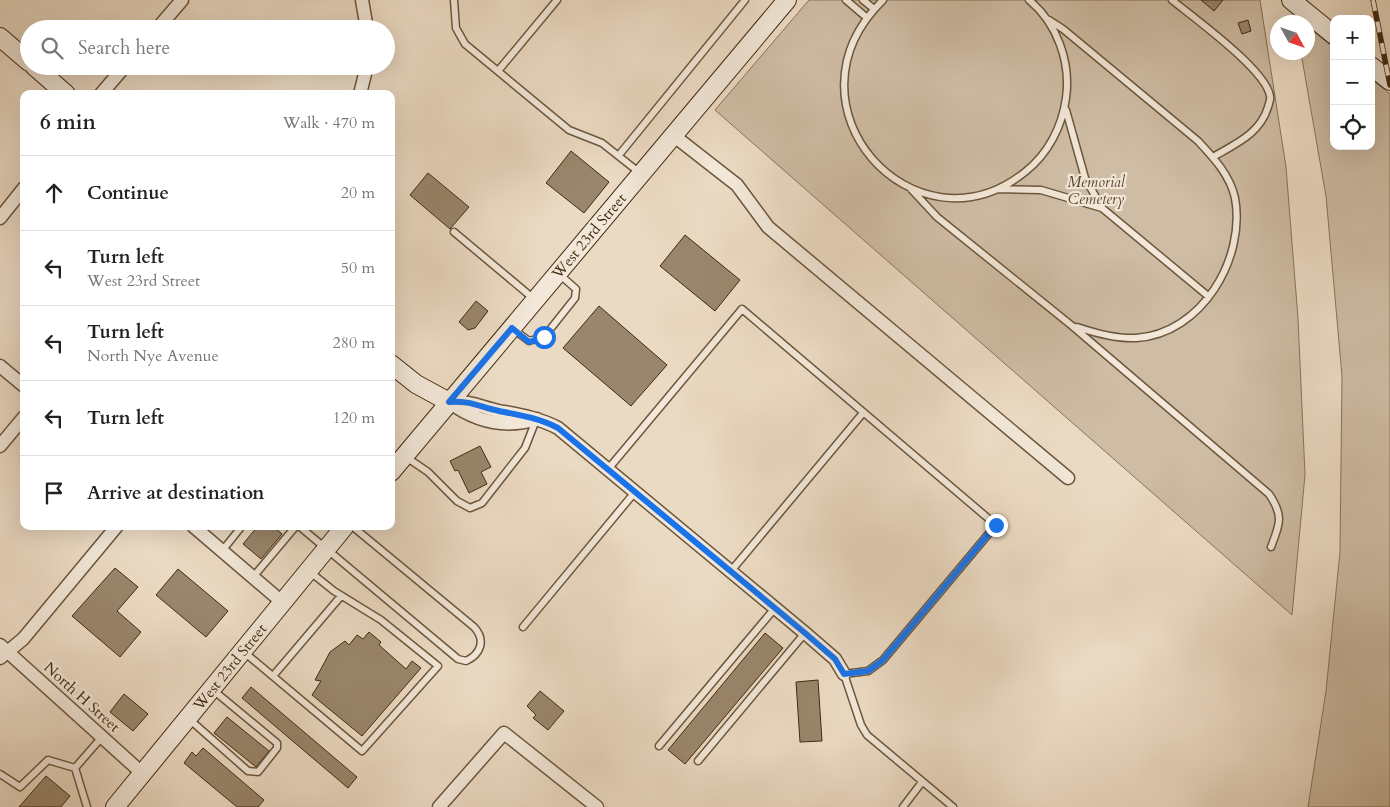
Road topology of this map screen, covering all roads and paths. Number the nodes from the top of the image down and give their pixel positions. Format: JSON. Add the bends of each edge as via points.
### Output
{"nodes":[{"id":1,"x":182,"y":0,"type":"edge"},
{"id":2,"x":362,"y":0,"type":"edge"},
{"id":3,"x":454,"y":0,"type":"edge"},
{"id":4,"x":558,"y":0,"type":"edge"},
{"id":5,"x":745,"y":0,"type":"edge"},
{"id":6,"x":787,"y":0,"type":"edge"},
{"id":7,"x":846,"y":0,"type":"edge"},
{"id":8,"x":863,"y":0,"type":"edge"},
{"id":9,"x":883,"y":0,"type":"edge"},
{"id":10,"x":1029,"y":0,"type":"edge"},
{"id":11,"x":1172,"y":0,"type":"edge"},
{"id":12,"x":1291,"y":0,"type":"edge"},
{"id":13,"x":874,"y":9,"type":"junction"},
{"id":14,"x":866,"y":17,"type":"junction"},
{"id":15,"x":1046,"y":18,"type":"junction"},
{"id":16,"x":165,"y":20,"type":"edge"},
{"id":17,"x":365,"y":20,"type":"edge"},
{"id":18,"x":1330,"y":33,"type":"edge"},
{"id":19,"x":0,"y":37,"type":"edge"},
{"id":20,"x":20,"y":54,"type":"edge"},
{"id":21,"x":1375,"y":69,"type":"edge"},
{"id":22,"x":498,"y":71,"type":"junction"},
{"id":23,"x":44,"y":75,"type":"edge"},
{"id":24,"x":117,"y":75,"type":"edge"},
{"id":25,"x":365,"y":75,"type":"edge"},
{"id":26,"x":1390,"y":81,"type":"edge"},
{"id":27,"x":61,"y":90,"type":"edge"},
{"id":28,"x":104,"y":90,"type":"edge"},
{"id":29,"x":361,"y":90,"type":"edge"},
{"id":30,"x":1065,"y":108,"type":"junction"},
{"id":31,"x":673,"y":135,"type":"junction"},
{"id":32,"x":619,"y":155,"type":"junction"},
{"id":33,"x":1213,"y":157,"type":"junction"},
{"id":34,"x":641,"y":174,"type":"junction"},
{"id":35,"x":910,"y":187,"type":"junction"},
{"id":36,"x":996,"y":189,"type":"junction"},
{"id":37,"x":20,"y":193,"type":"edge"},
{"id":38,"x":1102,"y":208,"type":"junction"},
{"id":39,"x":0,"y":218,"type":"edge"},
{"id":40,"x":454,"y":232,"type":"dead end"},
{"id":41,"x":558,"y":273,"type":"junction"},
{"id":42,"x":1208,"y":296,"type":"junction"},
{"id":43,"x":535,"y":300,"type":"junction"},
{"id":44,"x":1071,"y":325,"type":"junction"},
{"id":45,"x":512,"y":328,"type":"junction"},
{"id":46,"x":0,"y":366,"type":"edge"},
{"id":47,"x":395,"y":367,"type":"edge"},
{"id":48,"x":20,"y":383,"type":"edge"},
{"id":49,"x":449,"y":402,"type":"junction"},
{"id":50,"x":863,"y":413,"type":"junction"},
{"id":51,"x":537,"y":419,"type":"junction"},
{"id":52,"x":20,"y":422,"type":"edge"},
{"id":53,"x":0,"y":446,"type":"edge"},
{"id":54,"x":405,"y":456,"type":"junction"},
{"id":55,"x":395,"y":467,"type":"edge"},
{"id":56,"x":609,"y":468,"type":"junction"},
{"id":57,"x":1068,"y":478,"type":"dead end"},
{"id":58,"x":636,"y":491,"type":"junction"},
{"id":59,"x":114,"y":530,"type":"edge"},
{"id":60,"x":198,"y":530,"type":"edge"},
{"id":61,"x":239,"y":530,"type":"edge"},
{"id":62,"x":294,"y":530,"type":"edge"},
{"id":63,"x":302,"y":530,"type":"edge"},
{"id":64,"x":342,"y":530,"type":"edge"},
{"id":65,"x":357,"y":530,"type":"edge"},
{"id":66,"x":1271,"y":548,"type":"dead end"},
{"id":67,"x":326,"y":549,"type":"junction"},
{"id":68,"x":222,"y":551,"type":"junction"},
{"id":69,"x":308,"y":570,"type":"junction"},
{"id":70,"x":731,"y":570,"type":"junction"},
{"id":71,"x":253,"y":577,"type":"junction"},
{"id":72,"x":341,"y":596,"type":"junction"},
{"id":73,"x":282,"y":602,"type":"junction"},
{"id":74,"x":775,"y":608,"type":"junction"},
{"id":75,"x":523,"y":627,"type":"dead end"},
{"id":76,"x":805,"y":633,"type":"junction"},
{"id":77,"x":243,"y":651,"type":"junction"},
{"id":78,"x":2,"y":652,"type":"edge"},
{"id":79,"x":844,"y":674,"type":"junction"},
{"id":80,"x":273,"y":676,"type":"junction"},
{"id":81,"x":212,"y":689,"type":"junction"},
{"id":82,"x":188,"y":718,"type":"junction"},
{"id":83,"x":102,"y":737,"type":"junction"},
{"id":84,"x":659,"y":746,"type":"dead end"},
{"id":85,"x":698,"y":761,"type":"dead end"},
{"id":86,"x":75,"y":768,"type":"junction"},
{"id":87,"x":0,"y":774,"type":"edge"},
{"id":88,"x":143,"y":774,"type":"junction"},
{"id":89,"x":922,"y":782,"type":"junction"},
{"id":90,"x":439,"y":806,"type":"edge"},
{"id":91,"x":87,"y":807,"type":"edge"},
{"id":92,"x":115,"y":807,"type":"edge"},
{"id":93,"x":597,"y":807,"type":"edge"},
{"id":94,"x":903,"y":807,"type":"edge"},
{"id":95,"x":953,"y":807,"type":"edge"}],
"edges":[{"from":1,"to":16,"type":"street"},
{"from":2,"to":17,"type":"street"},
{"from":3,"to":22,"type":"lane","via":[[456,28],[465,44]]},
{"from":4,"to":22,"type":"lane"},
{"from":5,"to":32,"type":"lane"},
{"from":6,"to":31,"type":"main road","name":"West 23rd Street"},
{"from":7,"to":14,"type":"lane"},
{"from":8,"to":13,"type":"lane"},
{"from":9,"to":13,"type":"lane"},
{"from":10,"to":15,"type":"lane"},
{"from":11,"to":33,"type":"lane","via":[[1247,63],[1264,80],[1271,97],[1255,130],[1241,142]]},
{"from":12,"to":18,"type":"main road"},
{"from":13,"to":14,"type":"lane"},
{"from":14,"to":35,"type":"lane","via":[[853,41],[845,68],[847,113],[865,151],[890,176]]},
{"from":15,"to":30,"type":"lane","via":[[1065,59],[1068,83]]},
{"from":15,"to":33,"type":"lane","via":[[1078,41]]},
{"from":19,"to":20,"type":"main road"},
{"from":21,"to":26,"type":"main road"},
{"from":22,"to":32,"type":"lane","via":[[569,130],[597,140]]},
{"from":23,"to":27,"type":"main road"},
{"from":24,"to":28,"type":"street"},
{"from":25,"to":29,"type":"street"},
{"from":30,"to":36,"type":"lane","via":[[1056,134],[1041,157],[1020,176]]},
{"from":30,"to":38,"type":"lane","via":[[1085,178]]},
{"from":31,"to":34,"type":"main road","name":"West 23rd Street"},
{"from":31,"to":57,"type":"street","via":[[737,185],[768,227]]},
{"from":32,"to":34,"type":"lane"},
{"from":33,"to":42,"type":"lane","via":[[1226,175],[1234,196],[1237,220],[1230,260]]},
{"from":34,"to":41,"type":"main road","name":"West 23rd Street"},
{"from":35,"to":36,"type":"lane","via":[[952,197]]},
{"from":35,"to":44,"type":"lane","via":[[937,217]]},
{"from":36,"to":38,"type":"lane","via":[[1041,190]]},
{"from":37,"to":39,"type":"street"},
{"from":38,"to":42,"type":"lane"},
{"from":40,"to":43,"type":"lane"},
{"from":41,"to":43,"type":"main road","name":"West 23rd Street"},
{"from":41,"to":45,"type":"lane","via":[[576,290],[575,298],[544,337],[529,342]]},
{"from":42,"to":44,"type":"lane","via":[[1178,324],[1137,338],[1094,333]]},
{"from":43,"to":45,"type":"main road","name":"West 23rd Street"},
{"from":44,"to":66,"type":"lane","via":[[1269,494],[1278,508],[1280,524]]},
{"from":45,"to":49,"type":"main road","name":"West 23rd Street"},
{"from":46,"to":48,"type":"street"},
{"from":47,"to":49,"type":"main road","via":[[416,384]]},
{"from":49,"to":51,"type":"street","via":[[471,417],[494,423],[514,424]]},
{"from":49,"to":54,"type":"main road","name":"West 23rd Street"},
{"from":50,"to":56,"type":"lane","via":[[742,310]]},
{"from":50,"to":70,"type":"lane"},
{"from":50,"to":79,"type":"lane","via":[[996,525],[883,660],[868,671]]},
{"from":51,"to":54,"type":"lane","via":[[526,448],[482,502],[470,508],[457,501],[428,472]]},
{"from":51,"to":56,"type":"street","via":[[558,428]]},
{"from":52,"to":53,"type":"street"},
{"from":54,"to":55,"type":"main road","name":"West 23rd Street"},
{"from":56,"to":58,"type":"street"},
{"from":58,"to":70,"type":"street"},
{"from":58,"to":75,"type":"lane"},
{"from":59,"to":78,"type":"street","via":[[23,639]]},
{"from":60,"to":68,"type":"street"},
{"from":61,"to":68,"type":"lane"},
{"from":62,"to":71,"type":"lane"},
{"from":63,"to":67,"type":"lane"},
{"from":64,"to":67,"type":"main road","name":"West 23rd Street"},
{"from":65,"to":67,"type":"lane","via":[[481,634],[482,644],[475,657],[466,661],[458,659]]},
{"from":67,"to":69,"type":"main road","name":"West 23rd Street"},
{"from":68,"to":71,"type":"street"},
{"from":69,"to":72,"type":"lane"},
{"from":69,"to":73,"type":"main road","name":"West 23rd Street"},
{"from":70,"to":74,"type":"street"},
{"from":71,"to":73,"type":"street"},
{"from":72,"to":80,"type":"lane"},
{"from":72,"to":80,"type":"lane","via":[[381,620],[438,666],[362,751]]},
{"from":73,"to":77,"type":"main road","name":"West 23rd Street"},
{"from":74,"to":76,"type":"street"},
{"from":74,"to":84,"type":"lane"},
{"from":76,"to":79,"type":"street","via":[[835,659]]},
{"from":76,"to":85,"type":"lane"},
{"from":77,"to":80,"type":"lane"},
{"from":77,"to":81,"type":"main road","name":"West 23rd Street"},
{"from":78,"to":83,"type":"street","name":"North H Street"},
{"from":79,"to":89,"type":"lane","via":[[861,725],[868,735]]},
{"from":81,"to":82,"type":"main road","name":"West 23rd Street"},
{"from":81,"to":82,"type":"lane","via":[[276,743],[277,748],[258,772],[248,771]]},
{"from":82,"to":88,"type":"main road","name":"West 23rd Street"},
{"from":83,"to":86,"type":"lane"},
{"from":83,"to":88,"type":"street","name":"North H Street"},
{"from":86,"to":87,"type":"lane","via":[[48,760],[20,787]]},
{"from":86,"to":91,"type":"lane"},
{"from":88,"to":92,"type":"main road","name":"West 23rd Street"},
{"from":89,"to":94,"type":"lane"},
{"from":89,"to":95,"type":"lane"},
{"from":90,"to":93,"type":"street","via":[[504,732]]}]}
